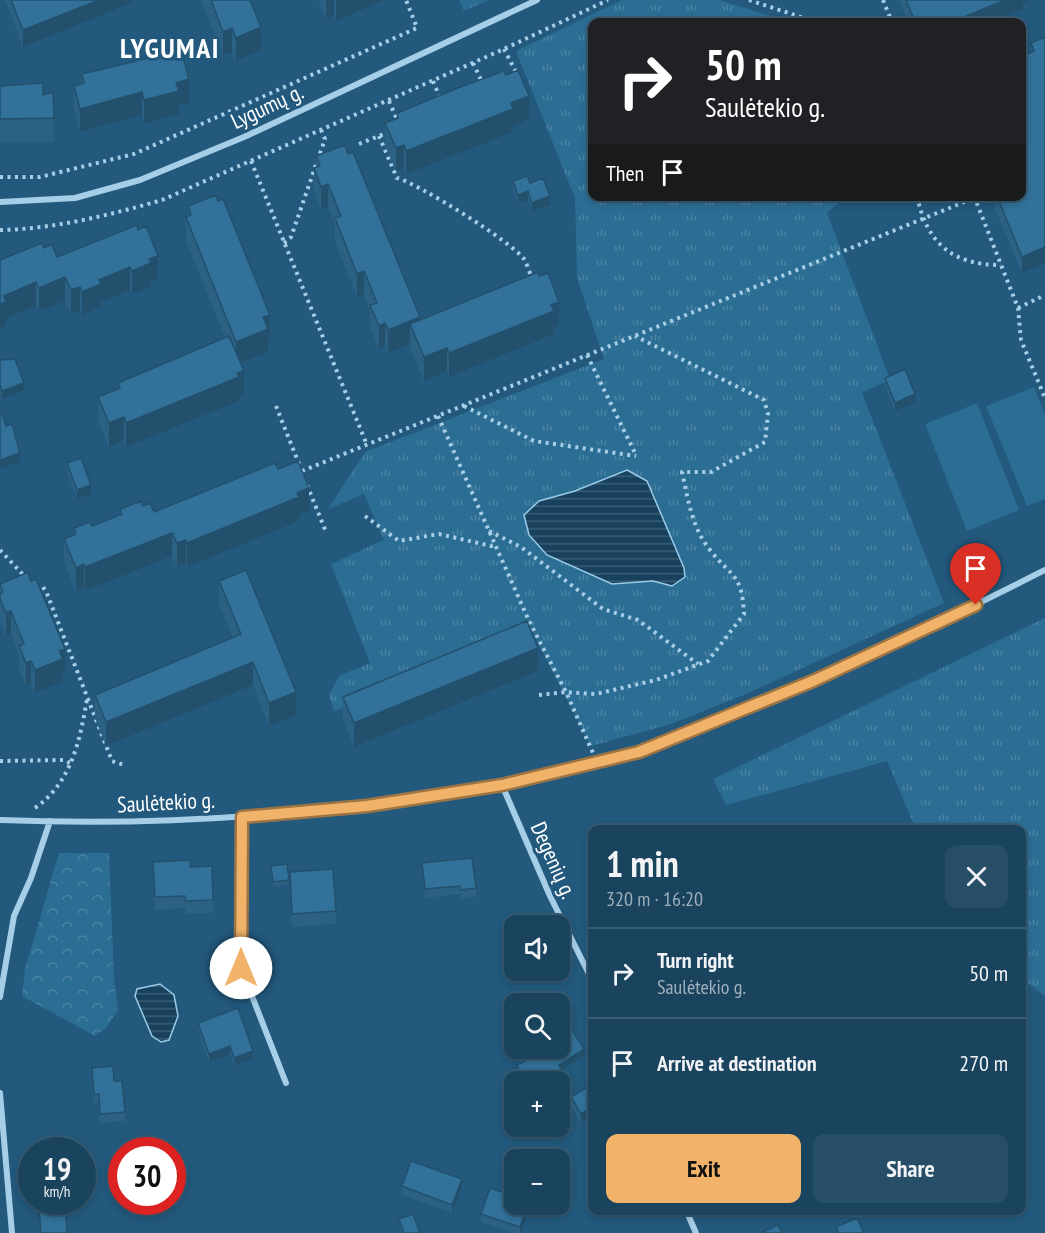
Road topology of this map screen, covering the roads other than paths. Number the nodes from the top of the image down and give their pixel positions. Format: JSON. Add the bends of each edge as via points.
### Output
{"nodes":[{"id":1,"x":537,"y":0,"type":"edge"},
{"id":2,"x":0,"y":202,"type":"edge"},
{"id":3,"x":1045,"y":570,"type":"edge"},
{"id":4,"x":502,"y":785,"type":"junction"},
{"id":5,"x":242,"y":817,"type":"junction"},
{"id":6,"x":0,"y":820,"type":"edge"},
{"id":7,"x":50,"y":822,"type":"junction"},
{"id":8,"x":588,"y":972,"type":"edge"},
{"id":9,"x":0,"y":997,"type":"edge"},
{"id":10,"x":286,"y":1083,"type":"dead end"},
{"id":11,"x":0,"y":1093,"type":"edge"},
{"id":12,"x":688,"y":1215,"type":"edge"},
{"id":13,"x":12,"y":1233,"type":"edge"},
{"id":14,"x":696,"y":1233,"type":"edge"}],
"edges":[{"from":1,"to":2,"type":"street","name":"Lygumų g.","via":[[244,137],[140,180],[75,198]]},
{"from":3,"to":4,"type":"street","name":"Saulėtekio g.","via":[[813,681],[639,752]]},
{"from":4,"to":5,"type":"street","name":"Saulėtekio g.","via":[[367,806]]},
{"from":4,"to":8,"type":"street","name":"Degenių g."},
{"from":5,"to":7,"type":"street","name":"Saulėtekio g.","via":[[113,824]]},
{"from":5,"to":10,"type":"street","via":[[241,968]]},
{"from":6,"to":7,"type":"street","name":"Saulėtekio g."},
{"from":7,"to":9,"type":"street","via":[[32,878],[14,916]]},
{"from":11,"to":13,"type":"street"},
{"from":12,"to":14,"type":"street"}]}
